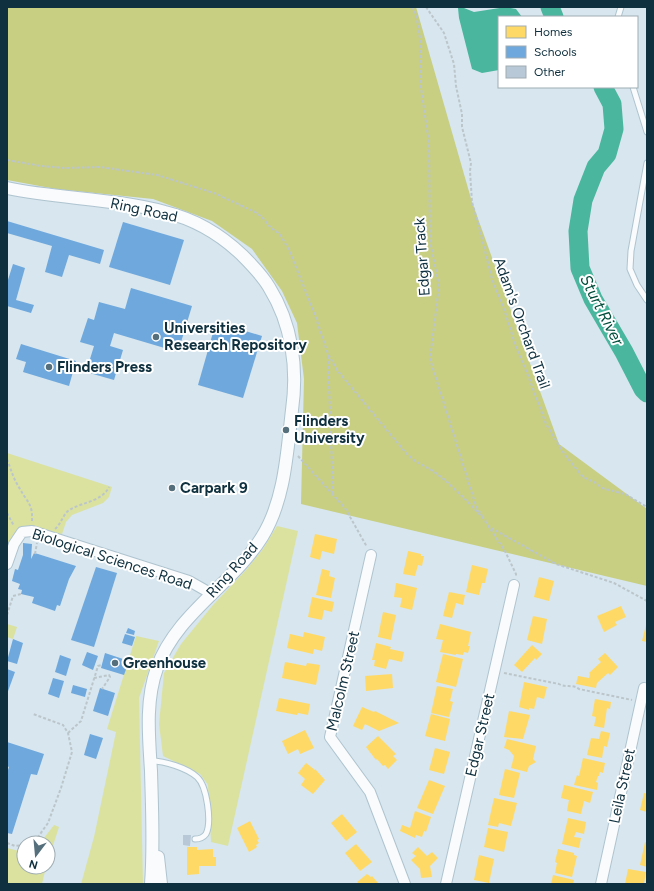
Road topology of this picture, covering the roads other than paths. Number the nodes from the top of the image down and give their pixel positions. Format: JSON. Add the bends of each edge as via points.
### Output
{"nodes":[{"id":1,"x":633,"y":88,"type":"edge"},
{"id":2,"x":647,"y":132,"type":"edge"},
{"id":3,"x":647,"y":163,"type":"edge"},
{"id":4,"x":7,"y":188,"type":"edge"},
{"id":5,"x":647,"y":300,"type":"edge"},
{"id":6,"x":371,"y":556,"type":"road end"},
{"id":7,"x":7,"y":564,"type":"edge"},
{"id":8,"x":514,"y":585,"type":"road end"},
{"id":9,"x":212,"y":594,"type":"junction"},
{"id":10,"x":644,"y":688,"type":"dead end"},
{"id":11,"x":150,"y":762,"type":"junction"},
{"id":12,"x":153,"y":826,"type":"junction"},
{"id":13,"x":195,"y":839,"type":"dead end"},
{"id":14,"x":160,"y":870,"type":"junction"},
{"id":15,"x":154,"y":884,"type":"edge"},
{"id":16,"x":164,"y":884,"type":"edge"},
{"id":17,"x":405,"y":884,"type":"edge"},
{"id":18,"x":446,"y":884,"type":"edge"},
{"id":19,"x":601,"y":884,"type":"edge"}],
"edges":[{"from":1,"to":2,"type":"lane"},
{"from":3,"to":5,"type":"lane","via":[[630,269]]},
{"from":4,"to":9,"type":"street","name":"Ring Road","via":[[119,203],[181,217],[206,228],[232,246],[256,269],[268,286],[286,324],[292,348],[295,383],[282,483],[262,536],[245,561]]},
{"from":6,"to":17,"type":"street","name":"Malcolm Street","via":[[330,737],[370,792]]},
{"from":7,"to":9,"type":"street","name":"Biological Sciences Road","via":[[14,544],[22,532],[32,531],[189,581]]},
{"from":8,"to":18,"type":"street","name":"Edgar Street"},
{"from":9,"to":11,"type":"street","name":"Ring Road","via":[[170,643],[156,671],[149,714]]},
{"from":10,"to":19,"type":"street","name":"Leila Street"},
{"from":11,"to":12,"type":"street","name":"Ring Road"},
{"from":11,"to":13,"type":"lane","via":[[161,761],[185,770],[197,777],[202,784],[208,820],[205,835]]},
{"from":12,"to":14,"type":"street","name":"Ring Road"},
{"from":12,"to":15,"type":"street","name":"Ring Road"},
{"from":14,"to":15,"type":"street","name":"Ring Road"},
{"from":14,"to":16,"type":"street"}]}
